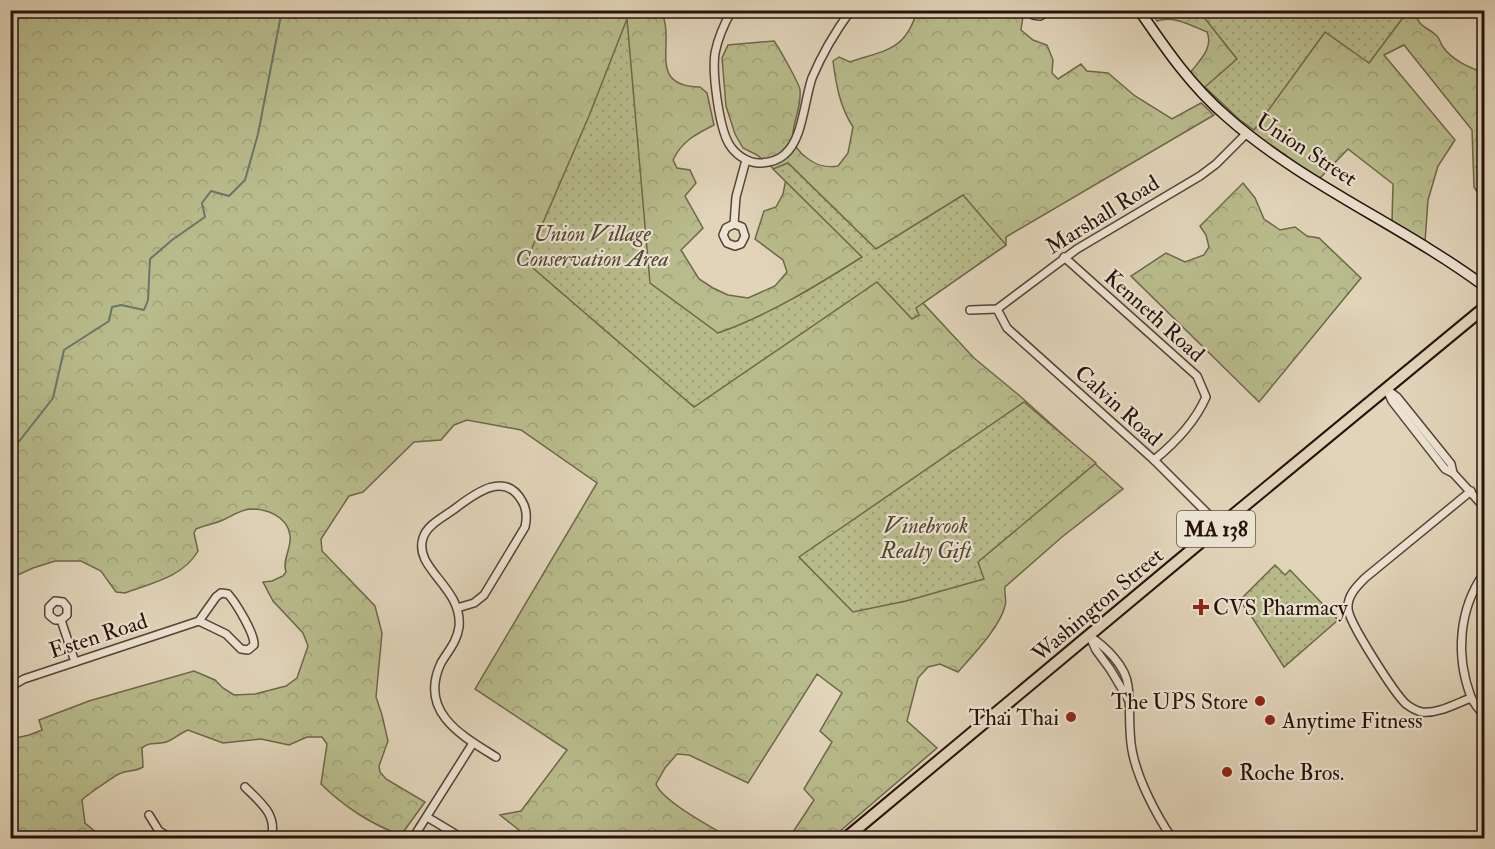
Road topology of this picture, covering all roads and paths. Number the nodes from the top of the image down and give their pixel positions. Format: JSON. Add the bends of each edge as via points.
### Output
{"nodes":[{"id":1,"x":732,"y":10,"type":"edge"},
{"id":2,"x":850,"y":10,"type":"edge"},
{"id":3,"x":1029,"y":10,"type":"edge"},
{"id":4,"x":1048,"y":10,"type":"edge"},
{"id":5,"x":1139,"y":10,"type":"edge"},
{"id":6,"x":1247,"y":133,"type":"junction"},
{"id":7,"x":746,"y":159,"type":"junction"},
{"id":8,"x":734,"y":224,"type":"dead end"},
{"id":9,"x":1064,"y":257,"type":"junction"},
{"id":10,"x":1485,"y":286,"type":"edge"},
{"id":11,"x":1485,"y":308,"type":"edge"},
{"id":12,"x":997,"y":309,"type":"junction"},
{"id":13,"x":970,"y":310,"type":"dead end"},
{"id":14,"x":1387,"y":390,"type":"junction"},
{"id":15,"x":1154,"y":460,"type":"junction"},
{"id":16,"x":1471,"y":491,"type":"junction"},
{"id":17,"x":1485,"y":507,"type":"edge"},
{"id":18,"x":1220,"y":526,"type":"junction"},
{"id":19,"x":1485,"y":573,"type":"edge"},
{"id":20,"x":457,"y":608,"type":"junction"},
{"id":21,"x":61,"y":620,"type":"dead end"},
{"id":22,"x":199,"y":621,"type":"junction"},
{"id":23,"x":1089,"y":636,"type":"junction"},
{"id":24,"x":75,"y":662,"type":"junction"},
{"id":25,"x":12,"y":682,"type":"edge"},
{"id":26,"x":1471,"y":698,"type":"junction"},
{"id":27,"x":1485,"y":716,"type":"edge"},
{"id":28,"x":473,"y":743,"type":"junction"},
{"id":29,"x":496,"y":757,"type":"dead end"},
{"id":30,"x":245,"y":787,"type":"dead end"},
{"id":31,"x":149,"y":815,"type":"dead end"},
{"id":32,"x":427,"y":817,"type":"junction"},
{"id":33,"x":171,"y":838,"type":"edge"},
{"id":34,"x":271,"y":838,"type":"edge"},
{"id":35,"x":413,"y":838,"type":"edge"},
{"id":36,"x":462,"y":838,"type":"edge"},
{"id":37,"x":846,"y":838,"type":"edge"},
{"id":38,"x":1172,"y":838,"type":"edge"}],
"edges":[{"from":1,"to":7,"type":"street","via":[[715,55],[716,88],[726,139]]},
{"from":2,"to":7,"type":"street","via":[[812,80],[792,147],[774,161]]},
{"from":3,"to":4,"type":"street","via":[[1040,16]]},
{"from":5,"to":6,"type":"main road","name":"Union Street","via":[[1196,86]]},
{"from":6,"to":9,"type":"street","name":"Marshall Road","via":[[1200,176]]},
{"from":6,"to":10,"type":"main road","name":"Union Street"},
{"from":7,"to":8,"type":"street"},
{"from":9,"to":12,"type":"street","name":"Marshall Road"},
{"from":9,"to":15,"type":"street","name":"Kenneth Road","via":[[1197,376],[1203,387],[1203,405],[1181,435]]},
{"from":11,"to":14,"type":"main road","name":"Washington Street","number":"MA 138"},
{"from":12,"to":13,"type":"street"},
{"from":12,"to":15,"type":"street","name":"Calvin Road","via":[[1007,328]]},
{"from":14,"to":16,"type":"street","via":[[1397,397],[1453,473]]},
{"from":14,"to":18,"type":"main road","name":"Washington Street","number":"MA 138"},
{"from":15,"to":18,"type":"street","name":"Calvin Road"},
{"from":16,"to":17,"type":"street"},
{"from":16,"to":26,"type":"street","via":[[1365,578],[1350,595],[1348,609],[1362,641],[1406,704],[1424,712]]},
{"from":18,"to":23,"type":"main road","name":"Washington Street","number":"MA 138"},
{"from":19,"to":26,"type":"street","via":[[1466,610],[1462,630],[1462,660]]},
{"from":20,"to":20,"type":"street","via":[[447,587],[426,562],[423,538],[434,523],[478,492],[493,486],[508,488],[525,506],[525,527],[481,598]]},
{"from":20,"to":28,"type":"street","via":[[457,637],[437,674],[436,698],[444,719]]},
{"from":21,"to":24,"type":"street"},
{"from":22,"to":22,"type":"street","via":[[226,634],[240,649],[248,650],[254,645],[234,602],[226,594],[216,597]]},
{"from":22,"to":24,"type":"street","name":"Esten Road"},
{"from":23,"to":37,"type":"main road","name":"Washington Street","number":"MA 138"},
{"from":23,"to":38,"type":"street","via":[[1103,645],[1129,685],[1134,761]]},
{"from":24,"to":25,"type":"street","name":"Esten Road"},
{"from":26,"to":27,"type":"street"},
{"from":28,"to":29,"type":"street"},
{"from":28,"to":32,"type":"street"},
{"from":30,"to":34,"type":"street","via":[[270,813]]},
{"from":31,"to":33,"type":"street","via":[[159,831]]},
{"from":32,"to":35,"type":"street"},
{"from":32,"to":36,"type":"street"}]}
